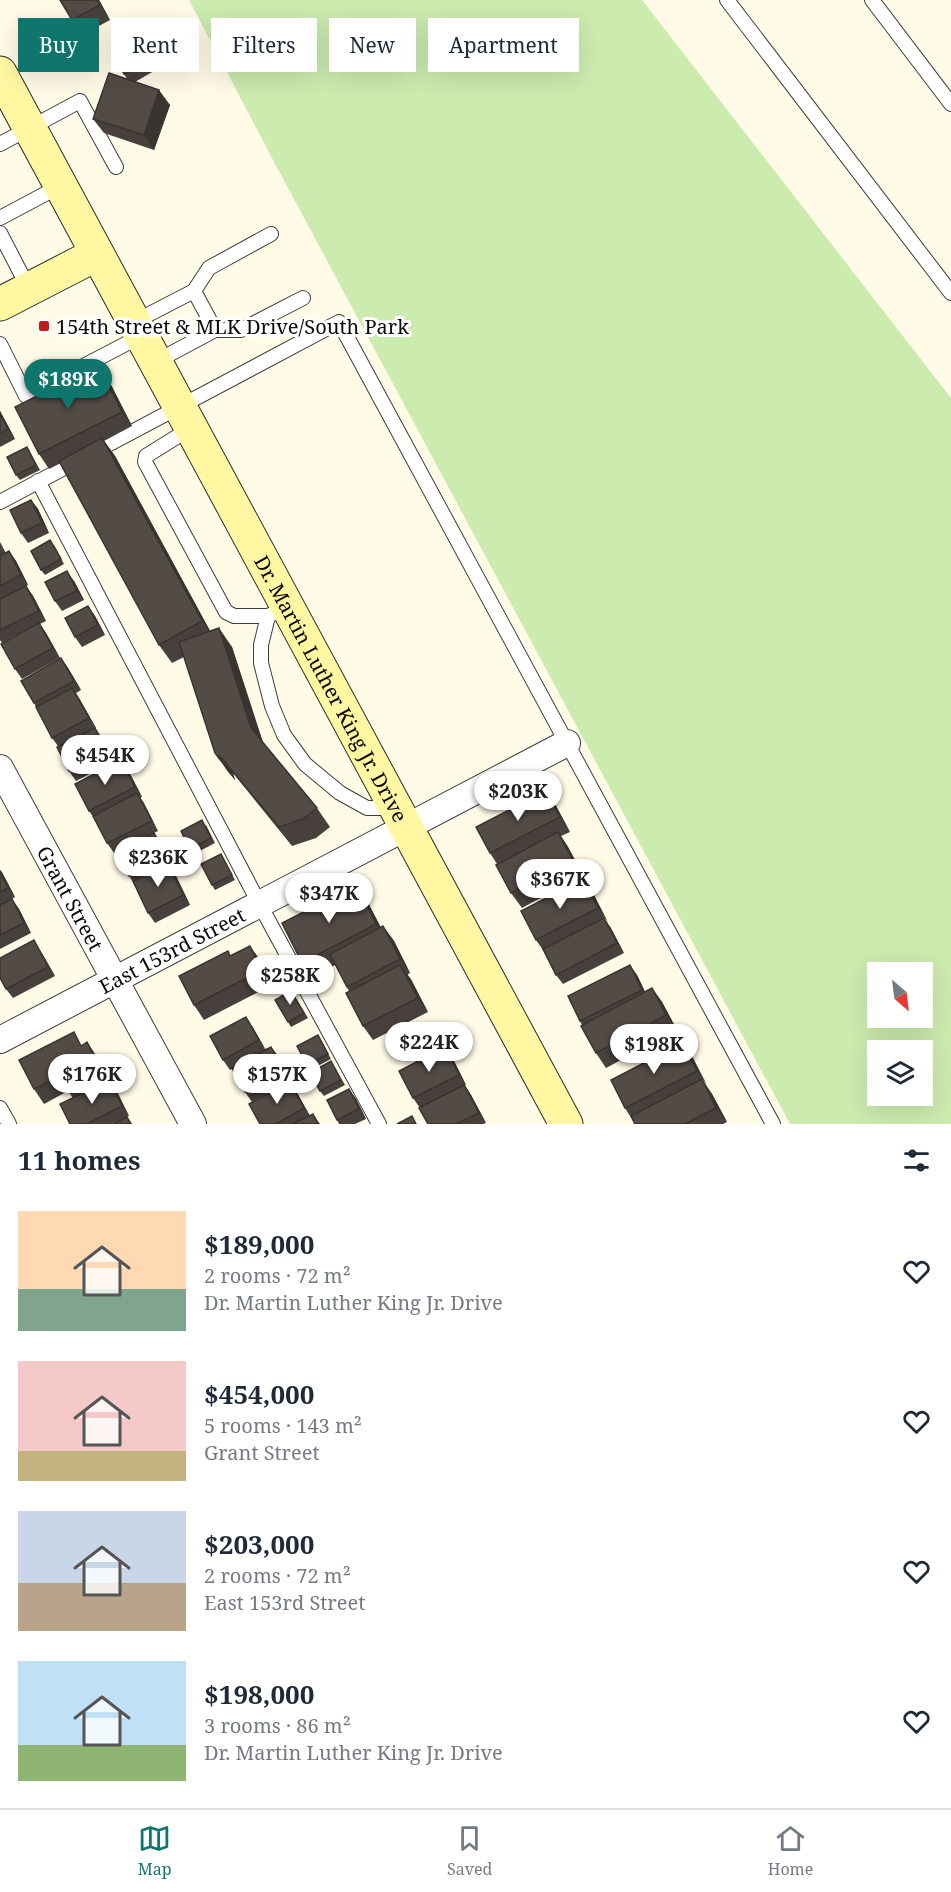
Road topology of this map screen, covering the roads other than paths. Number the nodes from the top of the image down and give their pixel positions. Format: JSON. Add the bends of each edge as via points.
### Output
{"nodes":[{"id":1,"x":727,"y":0,"type":"edge"},
{"id":2,"x":872,"y":0,"type":"edge"},
{"id":3,"x":0,"y":73,"type":"edge"},
{"id":4,"x":951,"y":104,"type":"edge"},
{"id":5,"x":29,"y":128,"type":"junction"},
{"id":6,"x":0,"y":144,"type":"edge"},
{"id":7,"x":116,"y":167,"type":"dead end"},
{"id":8,"x":60,"y":186,"type":"junction"},
{"id":9,"x":0,"y":218,"type":"edge"},
{"id":10,"x":0,"y":234,"type":"edge"},
{"id":11,"x":271,"y":234,"type":"dead end"},
{"id":12,"x":97,"y":254,"type":"junction"},
{"id":13,"x":30,"y":289,"type":"junction"},
{"id":14,"x":194,"y":291,"type":"junction"},
{"id":15,"x":951,"y":293,"type":"edge"},
{"id":16,"x":303,"y":298,"type":"dead end"},
{"id":17,"x":0,"y":304,"type":"edge"},
{"id":18,"x":215,"y":330,"type":"junction"},
{"id":19,"x":144,"y":340,"type":"junction"},
{"id":20,"x":0,"y":344,"type":"edge"},
{"id":21,"x":185,"y":417,"type":"junction"},
{"id":22,"x":38,"y":482,"type":"junction"},
{"id":23,"x":0,"y":502,"type":"edge"},
{"id":24,"x":278,"y":611,"type":"junction"},
{"id":25,"x":567,"y":743,"type":"junction"},
{"id":26,"x":0,"y":768,"type":"edge"},
{"id":27,"x":401,"y":818,"type":"junction"},
{"id":28,"x":260,"y":905,"type":"junction"},
{"id":29,"x":115,"y":980,"type":"junction"},
{"id":30,"x":0,"y":1040,"type":"edge"},
{"id":31,"x":0,"y":1108,"type":"edge"},
{"id":32,"x":9,"y":1124,"type":"edge"},
{"id":33,"x":193,"y":1124,"type":"edge"},
{"id":34,"x":379,"y":1124,"type":"edge"},
{"id":35,"x":566,"y":1124,"type":"edge"},
{"id":36,"x":773,"y":1124,"type":"edge"}],
"edges":[{"from":1,"to":15,"type":"lane"},
{"from":2,"to":4,"type":"lane"},
{"from":3,"to":5,"type":"street","name":"Dr. Martin Luther King Jr. Drive"},
{"from":5,"to":6,"type":"lane"},
{"from":5,"to":7,"type":"lane","via":[[80,101]]},
{"from":5,"to":8,"type":"street","name":"Dr. Martin Luther King Jr. Drive"},
{"from":8,"to":9,"type":"lane"},
{"from":8,"to":12,"type":"street","name":"Dr. Martin Luther King Jr. Drive"},
{"from":10,"to":13,"type":"lane"},
{"from":11,"to":14,"type":"lane","via":[[208,268]]},
{"from":12,"to":13,"type":"street"},
{"from":12,"to":19,"type":"street","name":"Dr. Martin Luther King Jr. Drive"},
{"from":13,"to":17,"type":"street"},
{"from":14,"to":18,"type":"lane"},
{"from":14,"to":19,"type":"lane"},
{"from":16,"to":18,"type":"lane","via":[[241,330]]},
{"from":18,"to":19,"type":"lane"},
{"from":19,"to":20,"type":"lane","via":[[26,396]]},
{"from":19,"to":21,"type":"street","name":"Dr. Martin Luther King Jr. Drive"},
{"from":21,"to":22,"type":"lane"},
{"from":21,"to":24,"type":"street","name":"Dr. Martin Luther King Jr. Drive"},
{"from":21,"to":24,"type":"lane","via":[[146,456],[145,462],[226,612],[234,615]]},
{"from":21,"to":25,"type":"lane","via":[[339,322]]},
{"from":22,"to":23,"type":"lane"},
{"from":22,"to":28,"type":"lane"},
{"from":24,"to":27,"type":"street","name":"Dr. Martin Luther King Jr. Drive"},
{"from":24,"to":27,"type":"lane","via":[[261,645],[261,663],[284,735],[306,764],[340,793],[367,808]]},
{"from":25,"to":27,"type":"street","name":"East 153rd Street"},
{"from":25,"to":36,"type":"lane"},
{"from":26,"to":29,"type":"street","name":"Grant Street"},
{"from":27,"to":28,"type":"street","name":"East 153rd Street"},
{"from":27,"to":35,"type":"street","name":"Dr. Martin Luther King Jr. Drive"},
{"from":28,"to":29,"type":"street","name":"East 153rd Street"},
{"from":28,"to":34,"type":"lane"},
{"from":29,"to":30,"type":"street","name":"East 153rd Street"},
{"from":29,"to":33,"type":"street","name":"Grant Street"},
{"from":31,"to":32,"type":"lane"}]}
